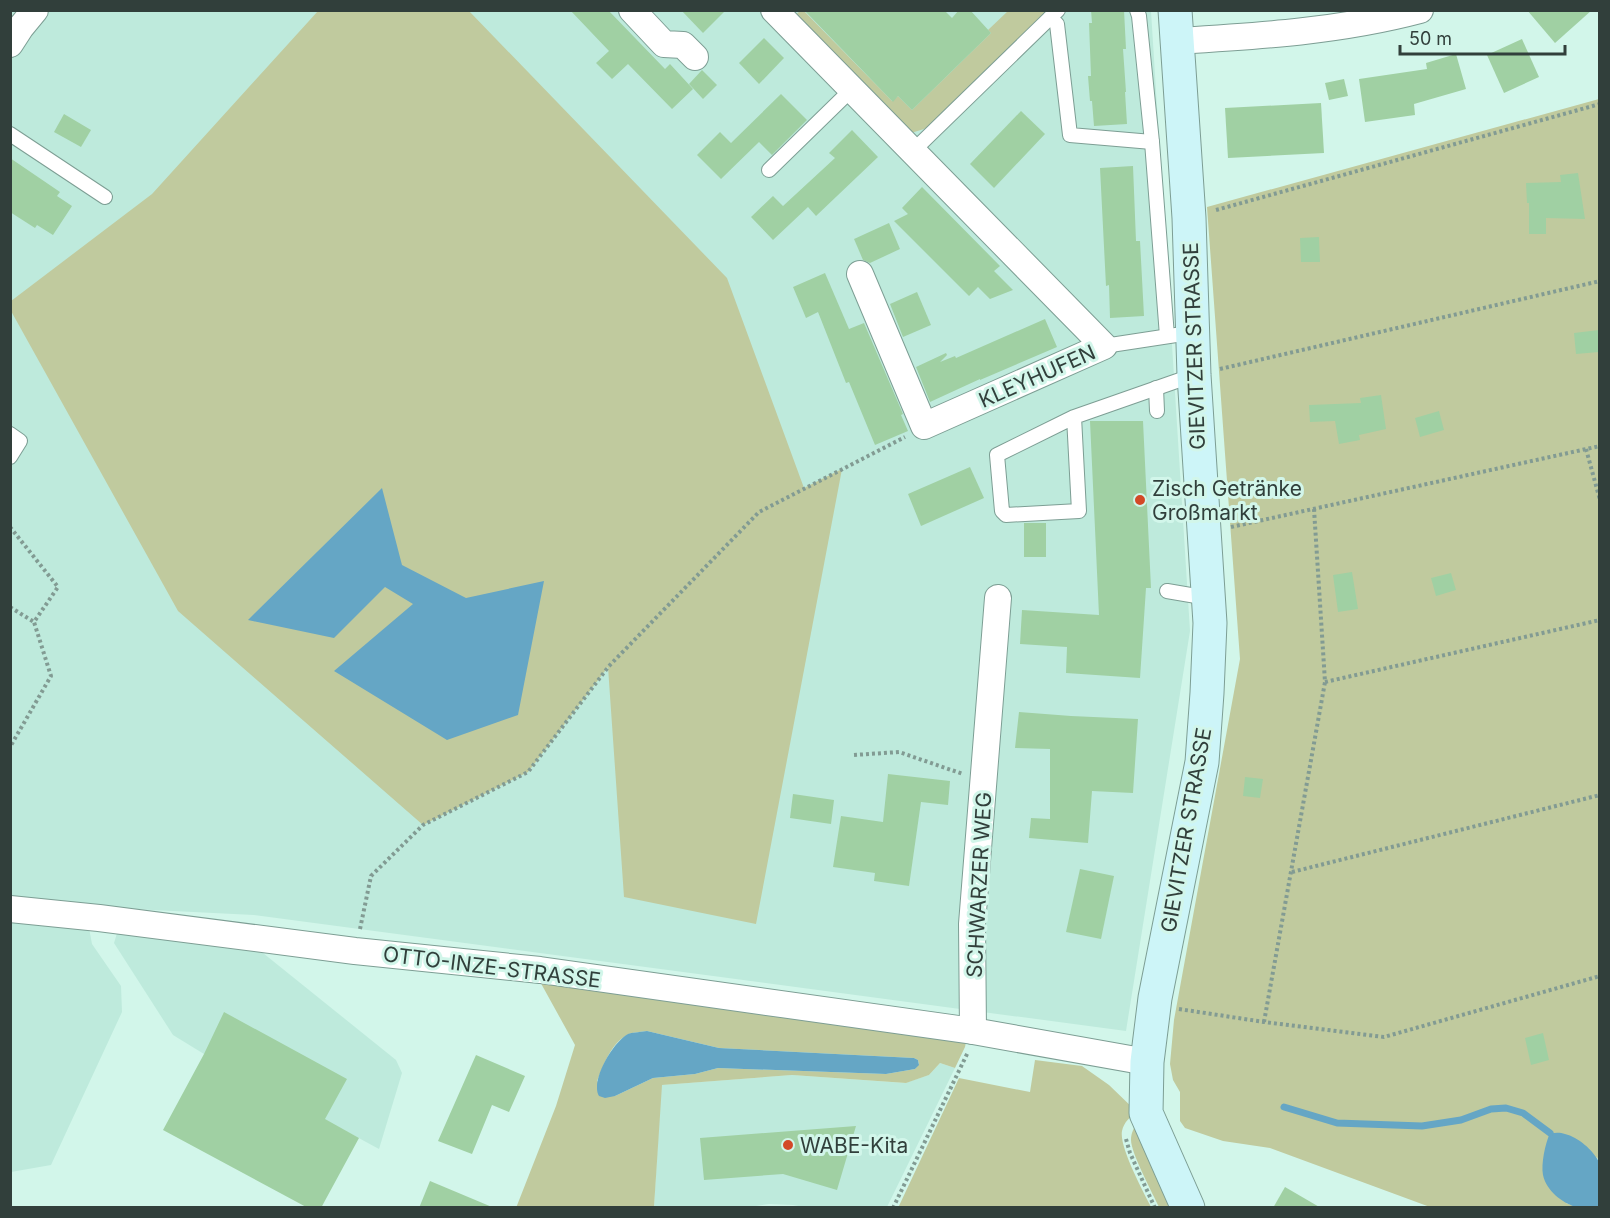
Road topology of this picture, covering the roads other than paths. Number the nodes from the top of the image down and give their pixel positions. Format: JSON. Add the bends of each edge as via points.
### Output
{"nodes":[{"id":1,"x":35,"y":10,"type":"edge"},
{"id":2,"x":632,"y":10,"type":"edge"},
{"id":3,"x":774,"y":10,"type":"edge"},
{"id":4,"x":1137,"y":10,"type":"edge"},
{"id":5,"x":1420,"y":10,"type":"edge"},
{"id":6,"x":1054,"y":14,"type":"edge"},
{"id":7,"x":1177,"y":26,"type":"edge"},
{"id":8,"x":10,"y":44,"type":"edge"},
{"id":9,"x":695,"y":57,"type":"dead end"},
{"id":10,"x":852,"y":90,"type":"junction"},
{"id":11,"x":10,"y":134,"type":"edge"},
{"id":12,"x":1152,"y":142,"type":"junction"},
{"id":13,"x":912,"y":152,"type":"junction"},
{"id":14,"x":769,"y":170,"type":"dead end"},
{"id":15,"x":105,"y":197,"type":"dead end"},
{"id":16,"x":860,"y":274,"type":"dead end"},
{"id":17,"x":1180,"y":334,"type":"junction"},
{"id":18,"x":1104,"y":346,"type":"junction"},
{"id":19,"x":1194,"y":375,"type":"junction"},
{"id":20,"x":1156,"y":388,"type":"junction"},
{"id":21,"x":1157,"y":411,"type":"dead end"},
{"id":22,"x":1074,"y":417,"type":"junction"},
{"id":23,"x":10,"y":434,"type":"edge"},
{"id":24,"x":10,"y":457,"type":"edge"},
{"id":25,"x":1167,"y":591,"type":"dead end"},
{"id":26,"x":998,"y":598,"type":"dead end"},
{"id":27,"x":1208,"y":598,"type":"junction"},
{"id":28,"x":10,"y":909,"type":"edge"},
{"id":29,"x":973,"y":1031,"type":"junction"},
{"id":30,"x":1147,"y":1062,"type":"junction"},
{"id":31,"x":1188,"y":1208,"type":"edge"}],
"edges":[{"from":1,"to":8,"type":"street"},
{"from":2,"to":9,"type":"street","via":[[664,44],[683,45]]},
{"from":3,"to":10,"type":"street","name":"KLEYHUFEN"},
{"from":4,"to":12,"type":"lane"},
{"from":5,"to":7,"type":"street","via":[[1324,30]]},
{"from":6,"to":12,"type":"lane","via":[[1070,135]]},
{"from":6,"to":13,"type":"lane"},
{"from":7,"to":17,"type":"main road","name":"GIEVITZER STRASSE","via":[[1189,218]]},
{"from":10,"to":13,"type":"street","name":"KLEYHUFEN"},
{"from":10,"to":14,"type":"lane"},
{"from":11,"to":15,"type":"lane"},
{"from":12,"to":17,"type":"lane"},
{"from":13,"to":18,"type":"street","name":"KLEYHUFEN"},
{"from":16,"to":18,"type":"street","name":"KLEYHUFEN","via":[[924,426]]},
{"from":17,"to":18,"type":"lane"},
{"from":17,"to":19,"type":"main road","name":"GIEVITZER STRASSE"},
{"from":19,"to":20,"type":"lane"},
{"from":19,"to":27,"type":"main road","name":"GIEVITZER STRASSE"},
{"from":20,"to":21,"type":"lane"},
{"from":20,"to":22,"type":"lane"},
{"from":22,"to":22,"type":"lane","via":[[1079,511],[1005,515],[997,455]]},
{"from":23,"to":24,"type":"lane","via":[[20,441]]},
{"from":25,"to":27,"type":"lane"},
{"from":26,"to":29,"type":"street","name":"SCHWARZER WEG","via":[[972,924]]},
{"from":27,"to":30,"type":"main road","name":"GIEVITZER STRASSE","via":[[1209,658],[1202,762],[1155,998]]},
{"from":28,"to":29,"type":"street","name":"OTTO-INZE-STRASSE","via":[[540,970]]},
{"from":29,"to":30,"type":"street"},
{"from":30,"to":31,"type":"main road","name":"GIEVITZER STRASSE","via":[[1146,1113]]}]}
